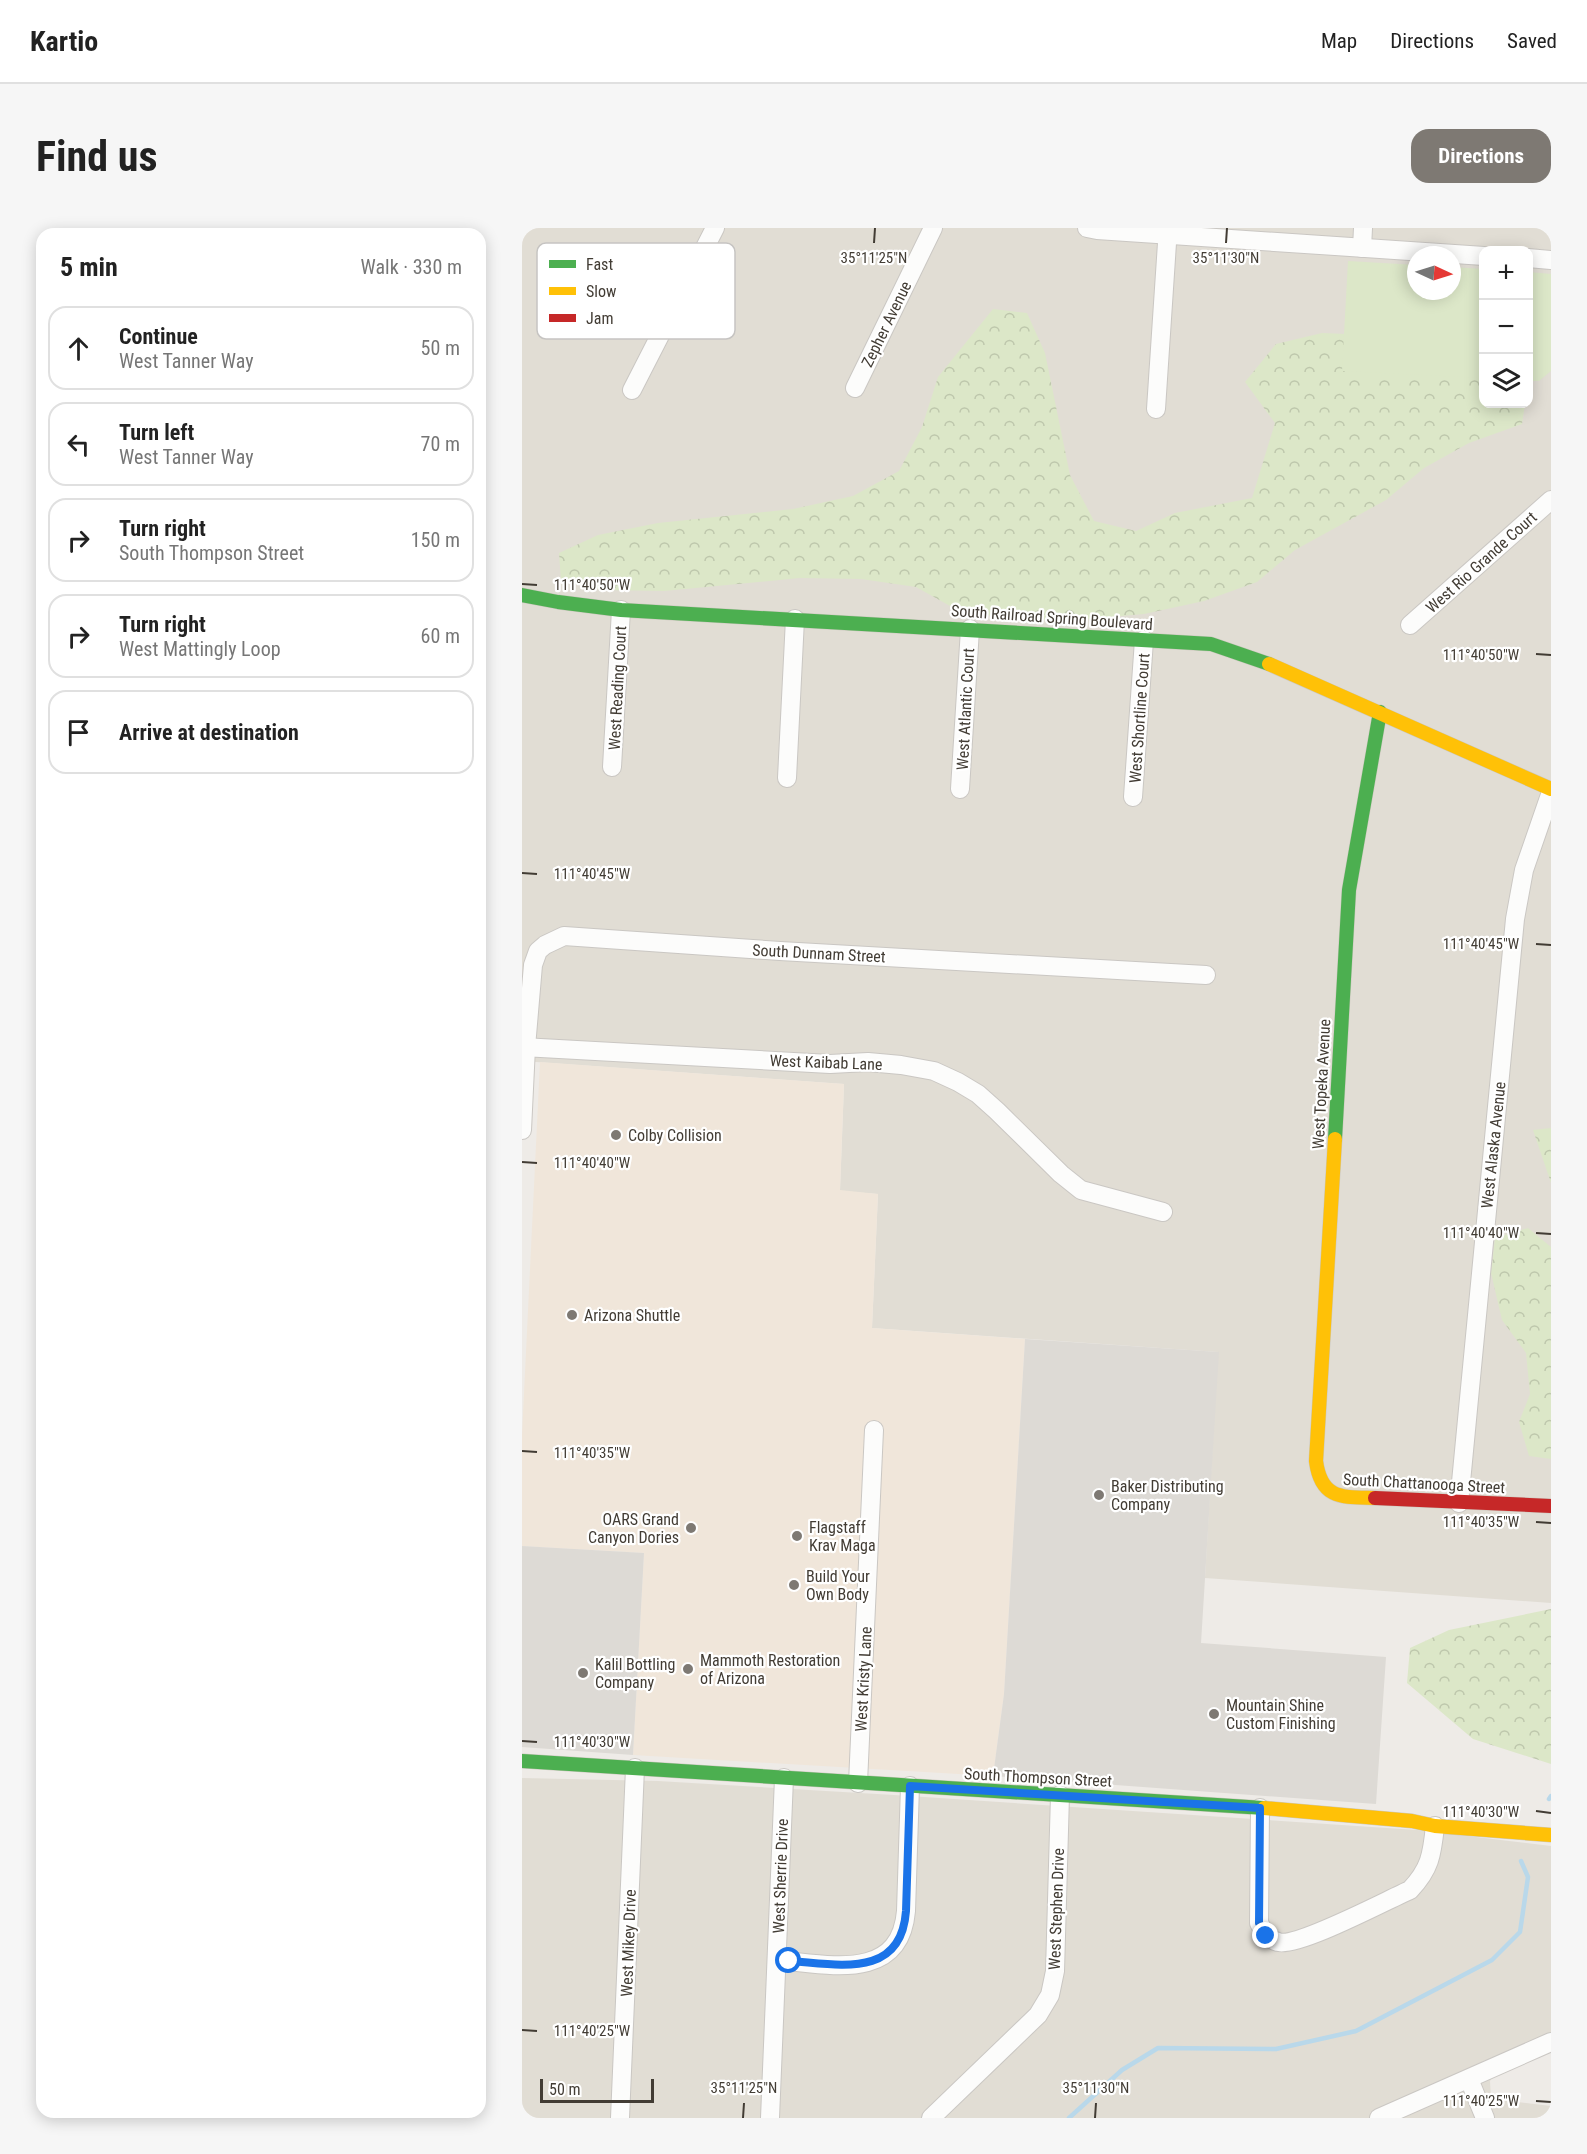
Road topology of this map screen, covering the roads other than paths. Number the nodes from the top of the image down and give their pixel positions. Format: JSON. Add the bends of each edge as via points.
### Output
{"nodes":[{"id":1,"x":715,"y":228,"type":"edge"},
{"id":2,"x":933,"y":228,"type":"edge"},
{"id":3,"x":1087,"y":228,"type":"edge"},
{"id":4,"x":1363,"y":228,"type":"edge"},
{"id":5,"x":1167,"y":232,"type":"edge"},
{"id":6,"x":707,"y":243,"type":"edge"},
{"id":7,"x":1362,"y":248,"type":"junction"},
{"id":8,"x":1479,"y":256,"type":"edge"},
{"id":9,"x":1533,"y":258,"type":"edge"},
{"id":10,"x":1551,"y":260,"type":"edge"},
{"id":11,"x":658,"y":339,"type":"edge"},
{"id":12,"x":855,"y":388,"type":"dead end"},
{"id":13,"x":632,"y":390,"type":"dead end"},
{"id":14,"x":1156,"y":409,"type":"dead end"},
{"id":15,"x":1551,"y":500,"type":"edge"},
{"id":16,"x":522,"y":595,"type":"edge"},
{"id":17,"x":621,"y":610,"type":"junction"},
{"id":18,"x":795,"y":619,"type":"junction"},
{"id":19,"x":1410,"y":625,"type":"dead end"},
{"id":20,"x":970,"y":629,"type":"junction"},
{"id":21,"x":1144,"y":640,"type":"junction"},
{"id":22,"x":1380,"y":712,"type":"junction"},
{"id":23,"x":612,"y":766,"type":"dead end"},
{"id":24,"x":787,"y":778,"type":"dead end"},
{"id":25,"x":960,"y":789,"type":"dead end"},
{"id":26,"x":1551,"y":791,"type":"edge"},
{"id":27,"x":1133,"y":797,"type":"dead end"},
{"id":28,"x":1206,"y":975,"type":"dead end"},
{"id":29,"x":524,"y":1047,"type":"edge"},
{"id":30,"x":522,"y":1130,"type":"edge"},
{"id":31,"x":1163,"y":1212,"type":"dead end"},
{"id":32,"x":874,"y":1430,"type":"dead end"},
{"id":33,"x":1316,"y":1461,"type":"joint"},
{"id":34,"x":1458,"y":1503,"type":"junction"},
{"id":35,"x":1551,"y":1506,"type":"edge"},
{"id":36,"x":522,"y":1761,"type":"edge"},
{"id":37,"x":635,"y":1768,"type":"junction"},
{"id":38,"x":784,"y":1778,"type":"junction"},
{"id":39,"x":858,"y":1783,"type":"junction"},
{"id":40,"x":910,"y":1786,"type":"junction"},
{"id":41,"x":1060,"y":1795,"type":"junction"},
{"id":42,"x":1260,"y":1808,"type":"junction"},
{"id":43,"x":1435,"y":1826,"type":"junction"},
{"id":44,"x":1551,"y":1835,"type":"edge"},
{"id":45,"x":777,"y":1960,"type":"junction"},
{"id":46,"x":1551,"y":2042,"type":"edge"},
{"id":47,"x":1469,"y":2079,"type":"junction"},
{"id":48,"x":620,"y":2118,"type":"edge"},
{"id":49,"x":770,"y":2118,"type":"edge"},
{"id":50,"x":931,"y":2118,"type":"edge"},
{"id":51,"x":1379,"y":2118,"type":"edge"},
{"id":52,"x":1485,"y":2118,"type":"edge"}],
"edges":[{"from":1,"to":6,"type":"street"},
{"from":2,"to":12,"type":"street","name":"Zepher Avenue"},
{"from":3,"to":5,"type":"street"},
{"from":4,"to":7,"type":"street"},
{"from":5,"to":7,"type":"street"},
{"from":5,"to":14,"type":"street"},
{"from":7,"to":8,"type":"street"},
{"from":9,"to":10,"type":"street"},
{"from":11,"to":13,"type":"street"},
{"from":15,"to":19,"type":"street","name":"West Rio Grande Court"},
{"from":16,"to":17,"type":"street","name":"South Railroad Spring Boulevard"},
{"from":17,"to":18,"type":"street","name":"South Railroad Spring Boulevard"},
{"from":17,"to":23,"type":"street","name":"West Reading Court"},
{"from":18,"to":20,"type":"street","name":"South Railroad Spring Boulevard"},
{"from":18,"to":24,"type":"street"},
{"from":20,"to":21,"type":"street","name":"South Railroad Spring Boulevard"},
{"from":20,"to":25,"type":"street","name":"West Atlantic Court"},
{"from":21,"to":22,"type":"street","name":"South Railroad Spring Boulevard","via":[[1211,644],[1238,651]]},
{"from":21,"to":27,"type":"street","name":"West Shortline Court"},
{"from":22,"to":26,"type":"street","name":"South Railroad Spring Boulevard"},
{"from":22,"to":33,"type":"street","name":"West Topeka Avenue","via":[[1349,890]]},
{"from":26,"to":34,"type":"street","name":"West Alaska Avenue","via":[[1524,870],[1515,919]]},
{"from":28,"to":29,"type":"street","name":"South Dunnam Street","via":[[564,936],[538,951],[532,965]]},
{"from":29,"to":30,"type":"street"},
{"from":29,"to":31,"type":"street","name":"West Kaibab Lane","via":[[830,1064],[868,1062],[934,1071],[978,1094],[1081,1190]]},
{"from":32,"to":39,"type":"street","name":"West Kristy Lane"},
{"from":33,"to":34,"type":"street","name":"South Chattanooga Street","via":[[1323,1485],[1341,1497]]},
{"from":34,"to":35,"type":"street","name":"South Chattanooga Street"},
{"from":36,"to":37,"type":"street","name":"South Thompson Street"},
{"from":37,"to":38,"type":"street","name":"South Thompson Street"},
{"from":37,"to":48,"type":"street","name":"West Mikey Drive"},
{"from":38,"to":39,"type":"street","name":"South Thompson Street"},
{"from":38,"to":45,"type":"street","name":"West Sherrie Drive"},
{"from":39,"to":40,"type":"street","name":"South Thompson Street"},
{"from":40,"to":41,"type":"street","name":"South Thompson Street"},
{"from":40,"to":45,"type":"street","via":[[906,1911],[899,1939],[872,1962],[855,1965]]},
{"from":41,"to":42,"type":"street","name":"South Thompson Street"},
{"from":41,"to":50,"type":"street","name":"West Stephen Drive","via":[[1055,1971],[1050,1995],[1038,2015]]},
{"from":42,"to":43,"type":"street","name":"South Thompson Street"},
{"from":42,"to":43,"type":"street","via":[[1259,1923],[1266,1936],[1279,1943],[1315,1934],[1410,1890],[1429,1864]]},
{"from":43,"to":44,"type":"street","name":"South Thompson Street"},
{"from":45,"to":49,"type":"street","name":"West Sherrie Drive"},
{"from":46,"to":47,"type":"street"},
{"from":47,"to":51,"type":"street"},
{"from":47,"to":52,"type":"street"}]}
